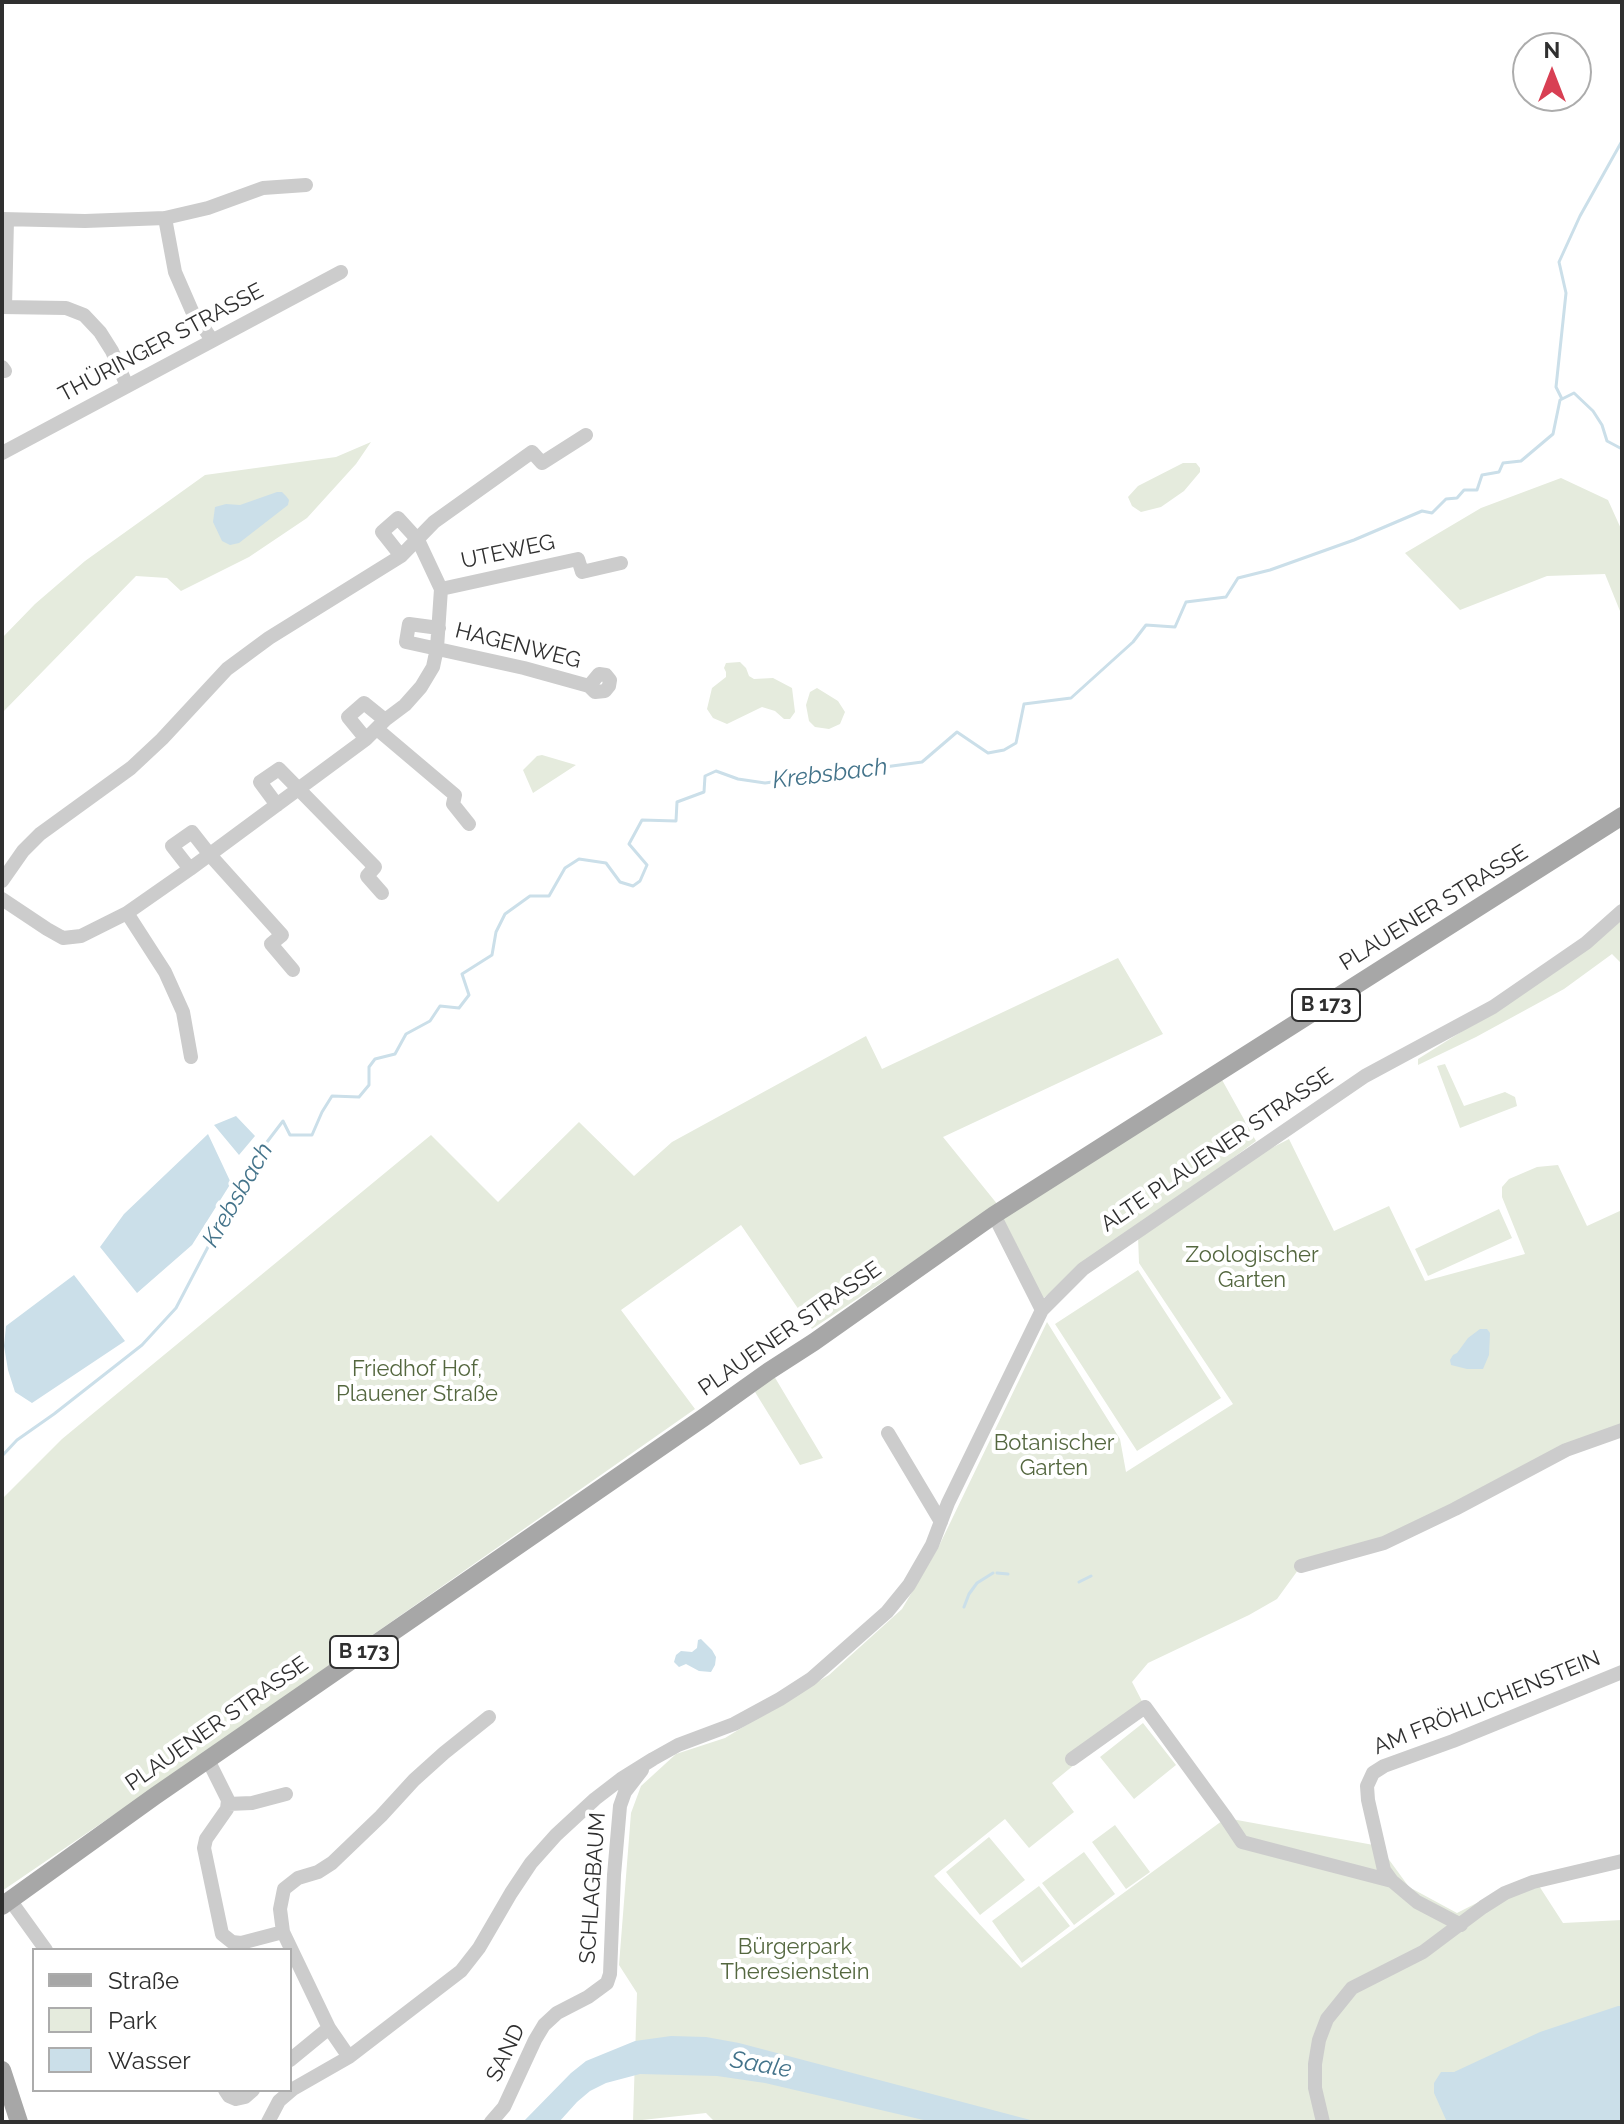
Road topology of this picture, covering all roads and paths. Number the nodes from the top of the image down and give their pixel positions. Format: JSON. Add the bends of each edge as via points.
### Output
{"nodes":[{"id":1,"x":306,"y":185,"type":"dead end"},
{"id":2,"x":165,"y":218,"type":"junction"},
{"id":3,"x":4,"y":219,"type":"edge"},
{"id":4,"x":341,"y":272,"type":"dead end"},
{"id":5,"x":4,"y":307,"type":"edge"},
{"id":6,"x":212,"y":340,"type":"junction"},
{"id":7,"x":127,"y":386,"type":"junction"},
{"id":8,"x":586,"y":435,"type":"dead end"},
{"id":9,"x":2,"y":453,"type":"edge"},
{"id":10,"x":418,"y":540,"type":"junction"},
{"id":11,"x":401,"y":556,"type":"junction"},
{"id":12,"x":621,"y":563,"type":"dead end"},
{"id":13,"x":441,"y":589,"type":"junction"},
{"id":14,"x":439,"y":628,"type":"junction"},
{"id":15,"x":437,"y":648,"type":"junction"},
{"id":16,"x":589,"y":686,"type":"dead end"},
{"id":17,"x":381,"y":724,"type":"junction"},
{"id":18,"x":366,"y":739,"type":"junction"},
{"id":19,"x":298,"y":790,"type":"junction"},
{"id":20,"x":277,"y":805,"type":"junction"},
{"id":21,"x":1622,"y":816,"type":"edge"},
{"id":22,"x":469,"y":824,"type":"dead end"},
{"id":23,"x":210,"y":855,"type":"junction"},
{"id":24,"x":190,"y":869,"type":"junction"},
{"id":25,"x":2,"y":881,"type":"edge"},
{"id":26,"x":382,"y":893,"type":"dead end"},
{"id":27,"x":2,"y":899,"type":"edge"},
{"id":28,"x":1622,"y":911,"type":"edge"},
{"id":29,"x":127,"y":913,"type":"junction"},
{"id":30,"x":293,"y":970,"type":"dead end"},
{"id":31,"x":191,"y":1057,"type":"dead end"},
{"id":32,"x":994,"y":1215,"type":"junction"},
{"id":33,"x":1042,"y":1310,"type":"junction"},
{"id":34,"x":1622,"y":1430,"type":"edge"},
{"id":35,"x":888,"y":1433,"type":"dead end"},
{"id":36,"x":941,"y":1522,"type":"junction"},
{"id":37,"x":1301,"y":1566,"type":"dead end"},
{"id":38,"x":1622,"y":1672,"type":"edge"},
{"id":39,"x":489,"y":1717,"type":"dead end"},
{"id":40,"x":653,"y":1759,"type":"junction"},
{"id":41,"x":1072,"y":1759,"type":"dead end"},
{"id":42,"x":208,"y":1760,"type":"junction"},
{"id":43,"x":286,"y":1794,"type":"dead end"},
{"id":44,"x":228,"y":1804,"type":"junction"},
{"id":45,"x":1622,"y":1861,"type":"edge"},
{"id":46,"x":1392,"y":1881,"type":"junction"},
{"id":47,"x":6,"y":1903,"type":"edge"},
{"id":48,"x":1461,"y":1925,"type":"junction"},
{"id":49,"x":283,"y":1932,"type":"junction"},
{"id":50,"x":44,"y":1948,"type":"edge"},
{"id":51,"x":291,"y":1948,"type":"edge"},
{"id":52,"x":292,"y":1951,"type":"edge"},
{"id":53,"x":607,"y":1983,"type":"joint"},
{"id":54,"x":329,"y":2028,"type":"junction"},
{"id":55,"x":349,"y":2057,"type":"junction"},
{"id":56,"x":292,"y":2058,"type":"edge"},
{"id":57,"x":2,"y":2070,"type":"edge"},
{"id":58,"x":292,"y":2090,"type":"edge"},
{"id":59,"x":251,"y":2092,"type":"edge"},
{"id":60,"x":290,"y":2092,"type":"edge"},
{"id":61,"x":231,"y":2094,"type":"edge"},
{"id":62,"x":2,"y":2116,"type":"edge"},
{"id":63,"x":18,"y":2122,"type":"edge"},
{"id":64,"x":268,"y":2122,"type":"edge"},
{"id":65,"x":491,"y":2122,"type":"edge"},
{"id":66,"x":1323,"y":2122,"type":"edge"}],
"edges":[{"from":1,"to":2,"type":"street","via":[[263,188]]},
{"from":2,"to":3,"type":"street"},
{"from":2,"to":6,"type":"street","via":[[175,272]]},
{"from":3,"to":5,"type":"street"},
{"from":4,"to":6,"type":"street","name":"THÜRINGER STRASSE"},
{"from":5,"to":7,"type":"street","via":[[66,308],[84,315],[112,351]]},
{"from":6,"to":7,"type":"street","name":"THÜRINGER STRASSE"},
{"from":7,"to":9,"type":"street","name":"THÜRINGER STRASSE"},
{"from":8,"to":10,"type":"street","via":[[542,463],[532,452],[434,522]]},
{"from":10,"to":11,"type":"street"},
{"from":10,"to":11,"type":"street","via":[[398,518],[382,532]]},
{"from":10,"to":13,"type":"street"},
{"from":11,"to":25,"type":"street","via":[[227,669],[131,768],[40,834]]},
{"from":12,"to":13,"type":"street","name":"UTEWEG","via":[[582,572],[578,559]]},
{"from":13,"to":14,"type":"street"},
{"from":14,"to":15,"type":"street"},
{"from":14,"to":15,"type":"street","name":"HAGENWEG","via":[[409,624],[406,642]]},
{"from":15,"to":16,"type":"street","name":"HAGENWEG"},
{"from":15,"to":17,"type":"street","via":[[421,687]]},
{"from":17,"to":18,"type":"street"},
{"from":17,"to":18,"type":"street","via":[[364,703],[348,717]]},
{"from":17,"to":22,"type":"street","via":[[455,795],[453,804]]},
{"from":18,"to":19,"type":"street"},
{"from":19,"to":20,"type":"street"},
{"from":19,"to":20,"type":"street","via":[[279,769],[260,782]]},
{"from":19,"to":26,"type":"street","via":[[375,867],[367,876]]},
{"from":20,"to":23,"type":"street"},
{"from":21,"to":32,"type":"main road","name":"PLAUENER STRASSE","number":"B 173"},
{"from":23,"to":24,"type":"street"},
{"from":23,"to":24,"type":"street","via":[[192,832],[172,846]]},
{"from":23,"to":30,"type":"street","via":[[282,935],[271,944]]},
{"from":24,"to":29,"type":"street"},
{"from":27,"to":29,"type":"street","via":[[63,938],[81,936]]},
{"from":28,"to":33,"type":"street","name":"ALTE PLAUENER STRASSE","via":[[1586,943],[1493,1007],[1365,1076],[1258,1147],[1083,1269]]},
{"from":29,"to":31,"type":"street","via":[[177,998]]},
{"from":32,"to":33,"type":"street"},
{"from":32,"to":42,"type":"main road","name":"PLAUENER STRASSE","number":"B 173"},
{"from":33,"to":36,"type":"street","name":"ALTE PLAUENER STRASSE"},
{"from":34,"to":37,"type":"street","via":[[1566,1450],[1384,1543]]},
{"from":35,"to":36,"type":"street"},
{"from":36,"to":40,"type":"street","name":"ALTE PLAUENER STRASSE","via":[[909,1585],[887,1612],[811,1679],[734,1724]]},
{"from":38,"to":46,"type":"street","name":"AM FRÖHLICHENSTEIN","via":[[1373,1773],[1368,1800],[1384,1870]]},
{"from":39,"to":49,"type":"street","via":[[414,1780],[332,1863],[284,1889]]},
{"from":40,"to":53,"type":"street","name":"SCHLAGBAUM","via":[[637,1774],[620,1806]]},
{"from":40,"to":55,"type":"street","name":"ALTE PLAUENER STRASSE","via":[[612,1785],[556,1835],[531,1863],[461,1971]]},
{"from":41,"to":46,"type":"street","via":[[1145,1707],[1242,1842]]},
{"from":42,"to":44,"type":"street"},
{"from":42,"to":47,"type":"main road","name":"PLAUENER STRASSE","number":"B 173"},
{"from":43,"to":44,"type":"street"},
{"from":44,"to":49,"type":"street","via":[[204,1848],[222,1934],[241,1943]]},
{"from":45,"to":48,"type":"street","via":[[1505,1893]]},
{"from":46,"to":48,"type":"street","via":[[1417,1902]]},
{"from":47,"to":50,"type":"street"},
{"from":48,"to":66,"type":"street","via":[[1423,1952],[1352,1988],[1327,2019],[1315,2064]]},
{"from":49,"to":51,"type":"street"},
{"from":52,"to":54,"type":"street"},
{"from":53,"to":65,"type":"street","name":"SAND","via":[[544,2025],[504,2107]]},
{"from":54,"to":55,"type":"street"},
{"from":54,"to":56,"type":"street"},
{"from":55,"to":58,"type":"street","name":"ALTE PLAUENER STRASSE"},
{"from":57,"to":63,"type":"main road"},
{"from":59,"to":61,"type":"street","via":[[245,2097]]},
{"from":60,"to":64,"type":"street","name":"ALTE PLAUENER STRASSE"},
{"from":62,"to":63,"type":"street"}]}
